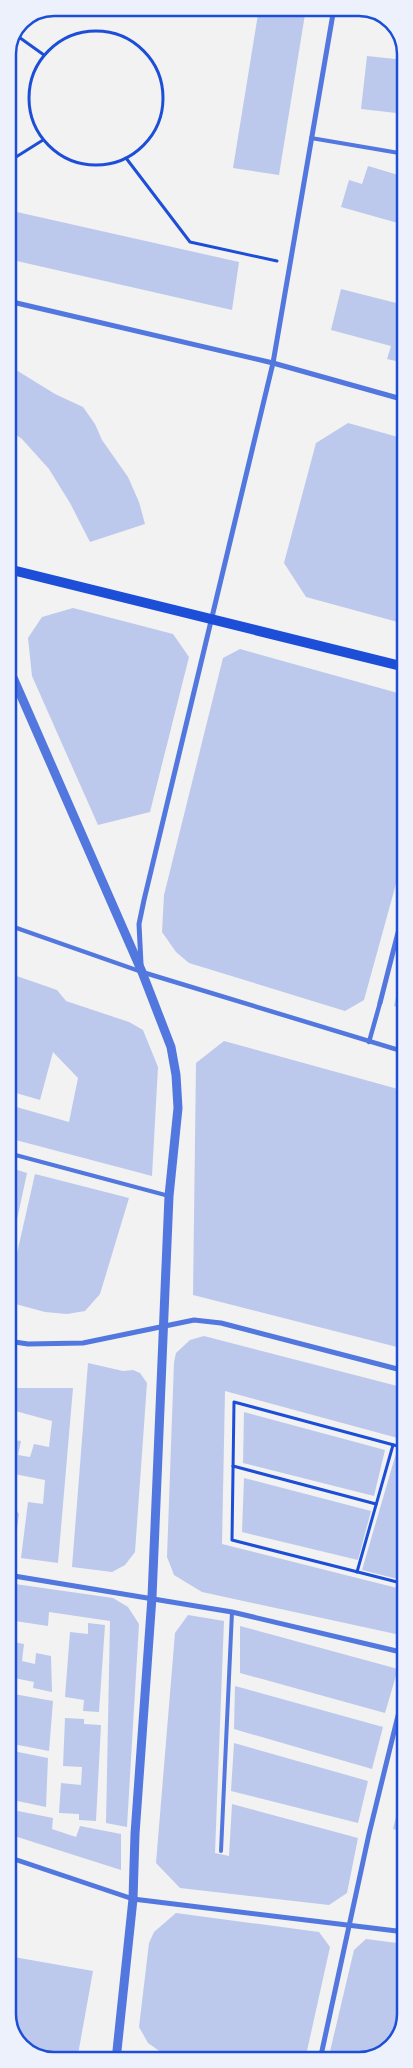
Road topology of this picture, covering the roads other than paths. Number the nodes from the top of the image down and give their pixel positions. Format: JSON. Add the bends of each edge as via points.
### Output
{"nodes":[{"id":1,"x":333,"y":16,"type":"edge"},
{"id":2,"x":311,"y":138,"type":"junction"},
{"id":3,"x":396,"y":152,"type":"edge"},
{"id":4,"x":16,"y":303,"type":"edge"},
{"id":5,"x":273,"y":363,"type":"junction"},
{"id":6,"x":396,"y":398,"type":"edge"},
{"id":7,"x":16,"y":571,"type":"edge"},
{"id":8,"x":213,"y":618,"type":"junction"},
{"id":9,"x":396,"y":665,"type":"edge"},
{"id":10,"x":16,"y":685,"type":"edge"},
{"id":11,"x":16,"y":928,"type":"edge"},
{"id":12,"x":396,"y":939,"type":"edge"},
{"id":13,"x":142,"y":972,"type":"junction"},
{"id":14,"x":380,"y":1003,"type":"joint"},
{"id":15,"x":369,"y":1042,"type":"junction"},
{"id":16,"x":397,"y":1050,"type":"edge"},
{"id":17,"x":17,"y":1155,"type":"edge"},
{"id":18,"x":169,"y":1196,"type":"junction"},
{"id":19,"x":162,"y":1327,"type":"junction"},
{"id":20,"x":17,"y":1342,"type":"edge"},
{"id":21,"x":397,"y":1369,"type":"edge"},
{"id":22,"x":17,"y":1576,"type":"edge"},
{"id":23,"x":152,"y":1597,"type":"junction"},
{"id":24,"x":232,"y":1612,"type":"junction"},
{"id":25,"x":397,"y":1650,"type":"edge"},
{"id":26,"x":397,"y":1721,"type":"edge"},
{"id":27,"x":221,"y":1851,"type":"dead end"},
{"id":28,"x":17,"y":1860,"type":"edge"},
{"id":29,"x":133,"y":1899,"type":"junction"},
{"id":30,"x":348,"y":1924,"type":"junction"},
{"id":31,"x":397,"y":1931,"type":"edge"},
{"id":32,"x":322,"y":2051,"type":"edge"},
{"id":33,"x":117,"y":2052,"type":"edge"}],
"edges":[{"from":1,"to":2,"type":"street"},
{"from":2,"to":3,"type":"lane"},
{"from":2,"to":5,"type":"street"},
{"from":4,"to":5,"type":"street"},
{"from":5,"to":6,"type":"street"},
{"from":5,"to":8,"type":"street"},
{"from":7,"to":8,"type":"main road"},
{"from":8,"to":9,"type":"main road"},
{"from":8,"to":13,"type":"street","via":[[141,916]]},
{"from":10,"to":13,"type":"street"},
{"from":11,"to":13,"type":"street"},
{"from":12,"to":14,"type":"street"},
{"from":13,"to":15,"type":"street"},
{"from":13,"to":18,"type":"street","via":[[171,1046],[176,1075],[178,1108]]},
{"from":14,"to":15,"type":"street"},
{"from":15,"to":16,"type":"street"},
{"from":17,"to":18,"type":"lane"},
{"from":18,"to":19,"type":"street"},
{"from":19,"to":20,"type":"street","via":[[83,1343]]},
{"from":19,"to":21,"type":"street","via":[[194,1320],[221,1323]]},
{"from":19,"to":23,"type":"street"},
{"from":22,"to":23,"type":"street"},
{"from":23,"to":24,"type":"street"},
{"from":23,"to":29,"type":"street"},
{"from":24,"to":25,"type":"street"},
{"from":24,"to":27,"type":"lane"},
{"from":26,"to":30,"type":"street"},
{"from":28,"to":29,"type":"street"},
{"from":29,"to":30,"type":"street"},
{"from":29,"to":33,"type":"street"},
{"from":30,"to":31,"type":"street"},
{"from":30,"to":32,"type":"street"}]}
